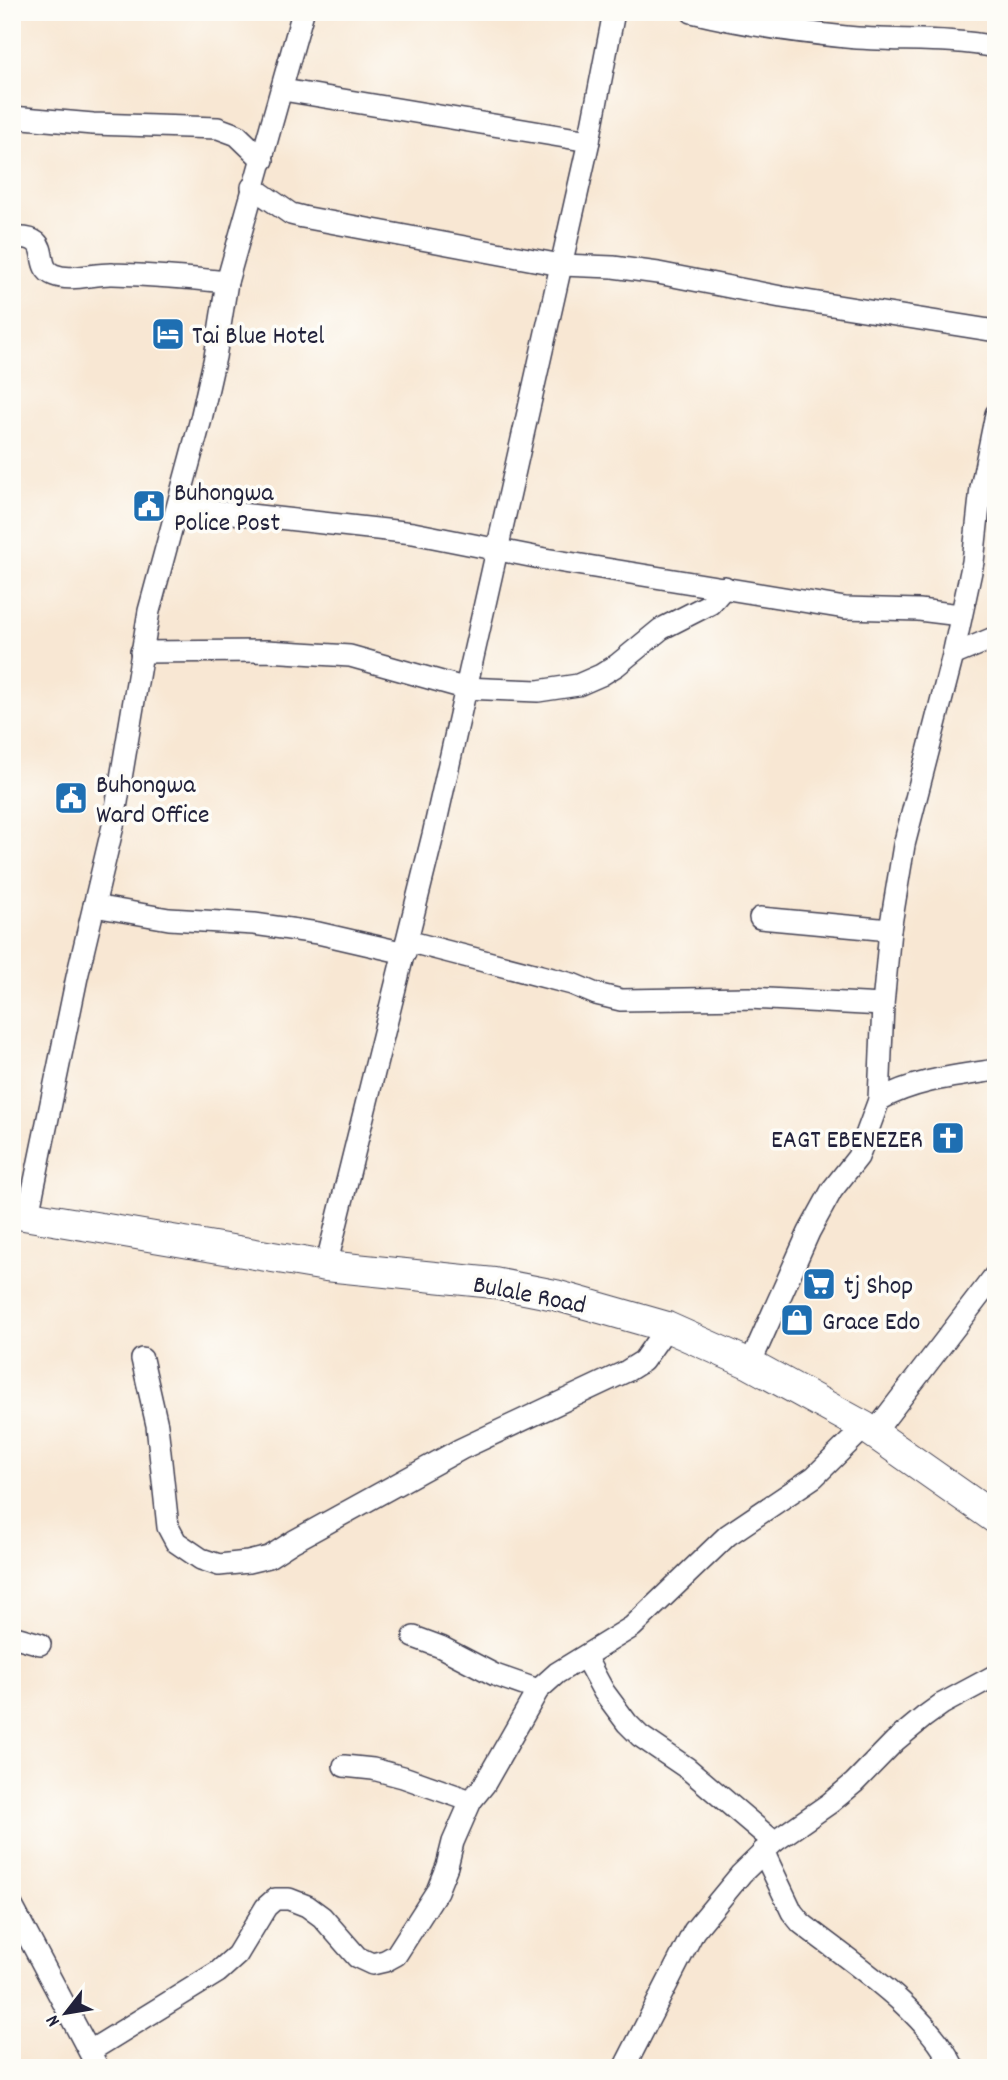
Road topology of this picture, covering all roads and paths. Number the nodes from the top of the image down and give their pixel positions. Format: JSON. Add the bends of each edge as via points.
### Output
{"nodes":[{"id":1,"x":303,"y":12,"type":"edge"},
{"id":2,"x":614,"y":12,"type":"edge"},
{"id":3,"x":692,"y":12,"type":"edge"},
{"id":4,"x":996,"y":47,"type":"edge"},
{"id":5,"x":283,"y":90,"type":"junction"},
{"id":6,"x":12,"y":117,"type":"edge"},
{"id":7,"x":589,"y":141,"type":"junction"},
{"id":8,"x":262,"y":160,"type":"junction"},
{"id":9,"x":252,"y":187,"type":"junction"},
{"id":10,"x":12,"y":238,"type":"edge"},
{"id":11,"x":561,"y":265,"type":"junction"},
{"id":12,"x":226,"y":282,"type":"junction"},
{"id":13,"x":996,"y":331,"type":"edge"},
{"id":14,"x":996,"y":414,"type":"edge"},
{"id":15,"x":178,"y":507,"type":"junction"},
{"id":16,"x":497,"y":551,"type":"junction"},
{"id":17,"x":725,"y":587,"type":"junction"},
{"id":18,"x":960,"y":615,"type":"junction"},
{"id":19,"x":996,"y":637,"type":"edge"},
{"id":20,"x":141,"y":652,"type":"junction"},
{"id":21,"x":953,"y":654,"type":"junction"},
{"id":22,"x":464,"y":688,"type":"junction"},
{"id":23,"x":94,"y":906,"type":"junction"},
{"id":24,"x":760,"y":918,"type":"dead end"},
{"id":25,"x":890,"y":930,"type":"junction"},
{"id":26,"x":406,"y":947,"type":"junction"},
{"id":27,"x":883,"y":1005,"type":"junction"},
{"id":28,"x":996,"y":1070,"type":"edge"},
{"id":29,"x":879,"y":1100,"type":"junction"},
{"id":30,"x":20,"y":1214,"type":"edge"},
{"id":31,"x":326,"y":1266,"type":"junction"},
{"id":32,"x":996,"y":1273,"type":"edge"},
{"id":33,"x":667,"y":1327,"type":"junction"},
{"id":34,"x":142,"y":1359,"type":"dead end"},
{"id":35,"x":750,"y":1364,"type":"junction"},
{"id":36,"x":870,"y":1430,"type":"junction"},
{"id":37,"x":996,"y":1519,"type":"edge"},
{"id":38,"x":12,"y":1636,"type":"edge"},
{"id":39,"x":414,"y":1637,"type":"dead end"},
{"id":40,"x":40,"y":1644,"type":"dead end"},
{"id":41,"x":585,"y":1657,"type":"junction"},
{"id":42,"x":996,"y":1675,"type":"edge"},
{"id":43,"x":538,"y":1690,"type":"junction"},
{"id":44,"x":344,"y":1766,"type":"dead end"},
{"id":45,"x":471,"y":1801,"type":"junction"},
{"id":46,"x":769,"y":1847,"type":"junction"},
{"id":47,"x":12,"y":1906,"type":"edge"},
{"id":48,"x":94,"y":2059,"type":"edge"},
{"id":49,"x":624,"y":2068,"type":"edge"},
{"id":50,"x":954,"y":2068,"type":"edge"}],
"edges":[{"from":1,"to":5,"type":"street"},
{"from":2,"to":7,"type":"street"},
{"from":3,"to":4,"type":"street","via":[[847,37]]},
{"from":5,"to":7,"type":"street"},
{"from":5,"to":8,"type":"street"},
{"from":6,"to":8,"type":"street","via":[[218,128],[237,135]]},
{"from":7,"to":11,"type":"street"},
{"from":8,"to":9,"type":"street"},
{"from":9,"to":11,"type":"street","via":[[291,214]]},
{"from":9,"to":12,"type":"street"},
{"from":10,"to":12,"type":"street","via":[[36,242],[53,275]]},
{"from":11,"to":13,"type":"street","via":[[658,273]]},
{"from":11,"to":16,"type":"street"},
{"from":12,"to":15,"type":"street","via":[[215,357]]},
{"from":14,"to":18,"type":"street"},
{"from":15,"to":16,"type":"street","via":[[412,533]]},
{"from":15,"to":20,"type":"street"},
{"from":16,"to":17,"type":"street"},
{"from":16,"to":22,"type":"street"},
{"from":17,"to":18,"type":"street","via":[[845,608]]},
{"from":17,"to":22,"type":"street","via":[[710,604],[661,629],[617,665],[578,685],[538,691]]},
{"from":18,"to":21,"type":"street"},
{"from":19,"to":21,"type":"street"},
{"from":20,"to":22,"type":"street","via":[[350,656]]},
{"from":20,"to":23,"type":"street","via":[[113,826]]},
{"from":21,"to":25,"type":"street","via":[[904,845]]},
{"from":22,"to":26,"type":"street"},
{"from":23,"to":26,"type":"street"},
{"from":23,"to":30,"type":"street"},
{"from":24,"to":25,"type":"street"},
{"from":25,"to":27,"type":"street"},
{"from":26,"to":27,"type":"street","via":[[560,981],[621,1000],[749,998]]},
{"from":26,"to":31,"type":"street"},
{"from":27,"to":29,"type":"street"},
{"from":28,"to":29,"type":"street","via":[[908,1086]]},
{"from":29,"to":35,"type":"street","via":[[858,1157],[832,1190],[810,1232]]},
{"from":30,"to":31,"type":"street","name":"Bulale Road"},
{"from":31,"to":33,"type":"street","name":"Bulale Road","via":[[494,1283]]},
{"from":32,"to":36,"type":"street"},
{"from":33,"to":34,"type":"street","via":[[643,1361],[627,1371],[461,1449],[269,1557],[219,1565],[176,1542],[168,1527],[157,1425]]},
{"from":33,"to":35,"type":"street","name":"Bulale Road"},
{"from":35,"to":36,"type":"street","name":"Bulale Road"},
{"from":36,"to":37,"type":"street","name":"Bulale Road"},
{"from":36,"to":41,"type":"street","via":[[814,1477],[728,1535],[632,1627]]},
{"from":38,"to":40,"type":"street"},
{"from":39,"to":43,"type":"street"},
{"from":41,"to":43,"type":"street"},
{"from":41,"to":46,"type":"street","via":[[626,1723],[687,1768]]},
{"from":42,"to":46,"type":"street","via":[[924,1717],[830,1804]]},
{"from":43,"to":45,"type":"street"},
{"from":44,"to":45,"type":"street","via":[[403,1777]]},
{"from":45,"to":48,"type":"street","via":[[437,1891],[396,1955],[372,1964],[357,1957],[307,1906],[275,1899],[237,1955],[218,1972]]},
{"from":46,"to":49,"type":"street","via":[[695,1931]]},
{"from":46,"to":50,"type":"street","via":[[792,1912],[801,1923],[913,2014],[945,2049]]},
{"from":47,"to":48,"type":"street"}]}
